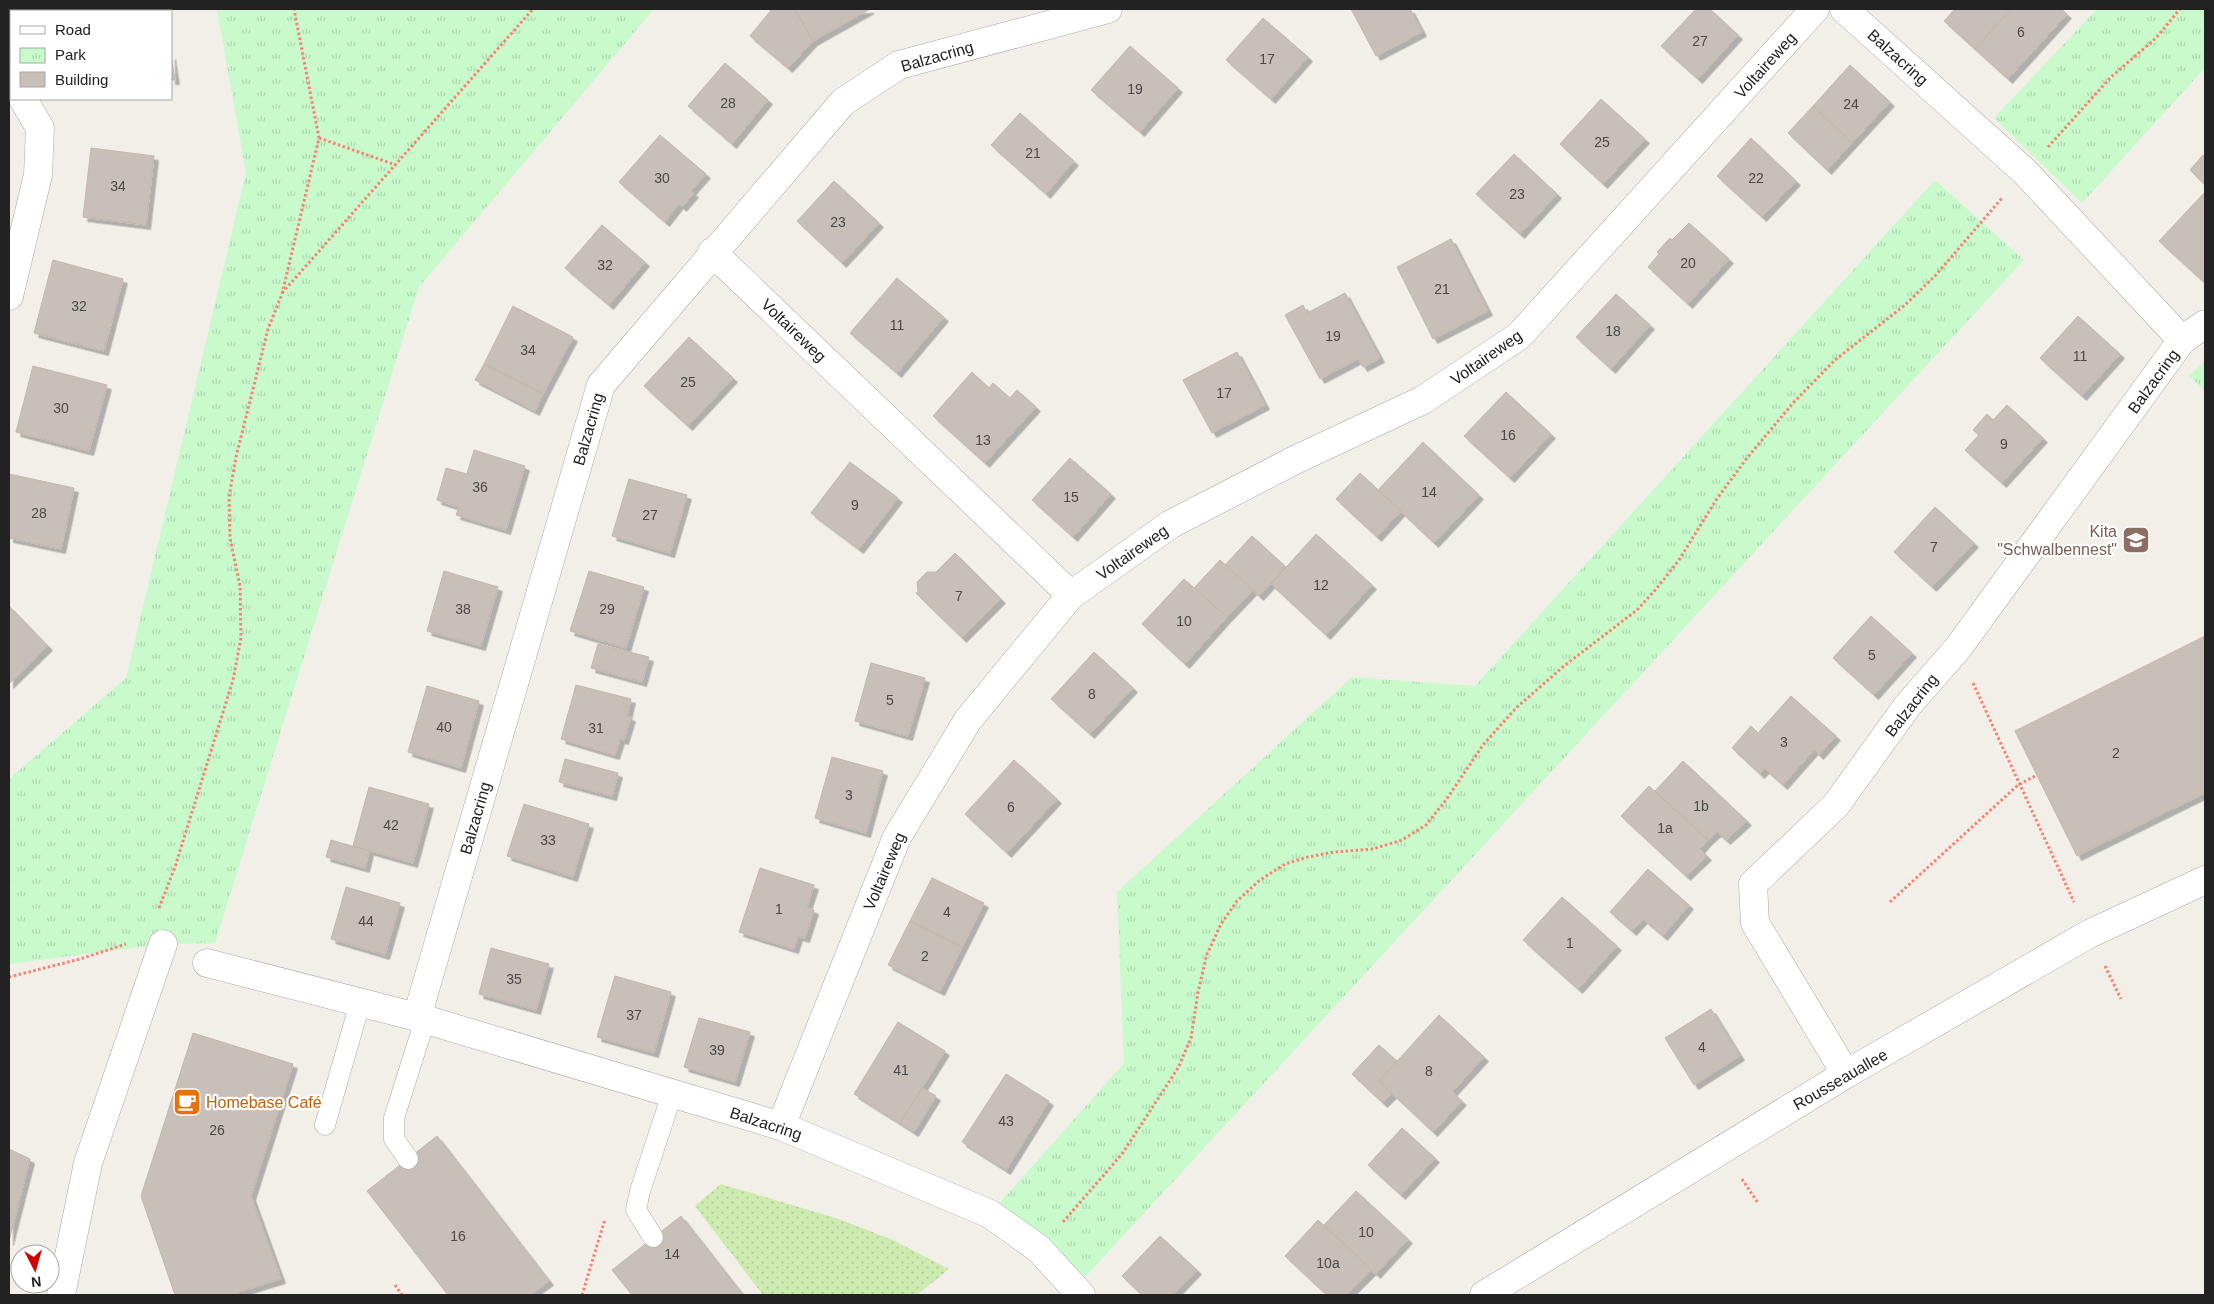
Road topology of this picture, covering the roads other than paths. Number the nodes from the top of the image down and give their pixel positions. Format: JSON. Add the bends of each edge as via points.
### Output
{"nodes":[{"id":1,"x":1108,"y":9,"type":"edge"},
{"id":2,"x":1815,"y":9,"type":"edge"},
{"id":3,"x":1844,"y":9,"type":"edge"},
{"id":4,"x":25,"y":100,"type":"edge"},
{"id":5,"x":712,"y":252,"type":"junction"},
{"id":6,"x":9,"y":296,"type":"edge"},
{"id":7,"x":2205,"y":324,"type":"edge"},
{"id":8,"x":2182,"y":340,"type":"junction"},
{"id":9,"x":1070,"y":595,"type":"junction"},
{"id":10,"x":2205,"y":880,"type":"edge"},
{"id":11,"x":163,"y":944,"type":"dead end"},
{"id":12,"x":207,"y":963,"type":"dead end"},
{"id":13,"x":360,"y":1002,"type":"junction"},
{"id":14,"x":421,"y":1018,"type":"junction"},
{"id":15,"x":1846,"y":1074,"type":"junction"},
{"id":16,"x":672,"y":1094,"type":"junction"},
{"id":17,"x":325,"y":1124,"type":"dead end"},
{"id":18,"x":781,"y":1126,"type":"junction"},
{"id":19,"x":408,"y":1159,"type":"dead end"},
{"id":20,"x":653,"y":1237,"type":"dead end"},
{"id":21,"x":61,"y":1295,"type":"edge"},
{"id":22,"x":1081,"y":1295,"type":"edge"},
{"id":23,"x":1484,"y":1295,"type":"edge"}],
"edges":[{"from":1,"to":5,"type":"street","name":"Balzacring","via":[[899,65],[843,102]]},
{"from":2,"to":9,"type":"street","name":"Voltaireweg","via":[[1520,336],[1422,400],[1171,524]]},
{"from":3,"to":8,"type":"street","name":"Balzacring","via":[[2025,172]]},
{"from":4,"to":6,"type":"street","via":[[40,128],[38,175]]},
{"from":5,"to":9,"type":"street","name":"Voltaireweg"},
{"from":5,"to":14,"type":"street","name":"Balzacring","via":[[601,385]]},
{"from":7,"to":8,"type":"street","name":"Balzacring"},
{"from":8,"to":15,"type":"street","name":"Balzacring","via":[[1958,648],[1908,705],[1836,805],[1753,884],[1756,923]]},
{"from":9,"to":18,"type":"street","name":"Voltaireweg","via":[[968,720],[897,837]]},
{"from":10,"to":15,"type":"street","name":"Rousseauallee","via":[[2089,934]]},
{"from":11,"to":21,"type":"street","via":[[88,1163]]},
{"from":12,"to":13,"type":"street","name":"Balzacring"},
{"from":13,"to":14,"type":"street","name":"Balzacring"},
{"from":13,"to":17,"type":"lane"},
{"from":14,"to":16,"type":"street","name":"Balzacring"},
{"from":14,"to":19,"type":"lane","via":[[394,1118],[394,1139]]},
{"from":15,"to":23,"type":"street","name":"Rousseauallee"},
{"from":16,"to":18,"type":"street","name":"Balzacring"},
{"from":16,"to":20,"type":"lane","via":[[636,1210]]},
{"from":18,"to":22,"type":"street","name":"Balzacring","via":[[990,1214],[1039,1249]]}]}
